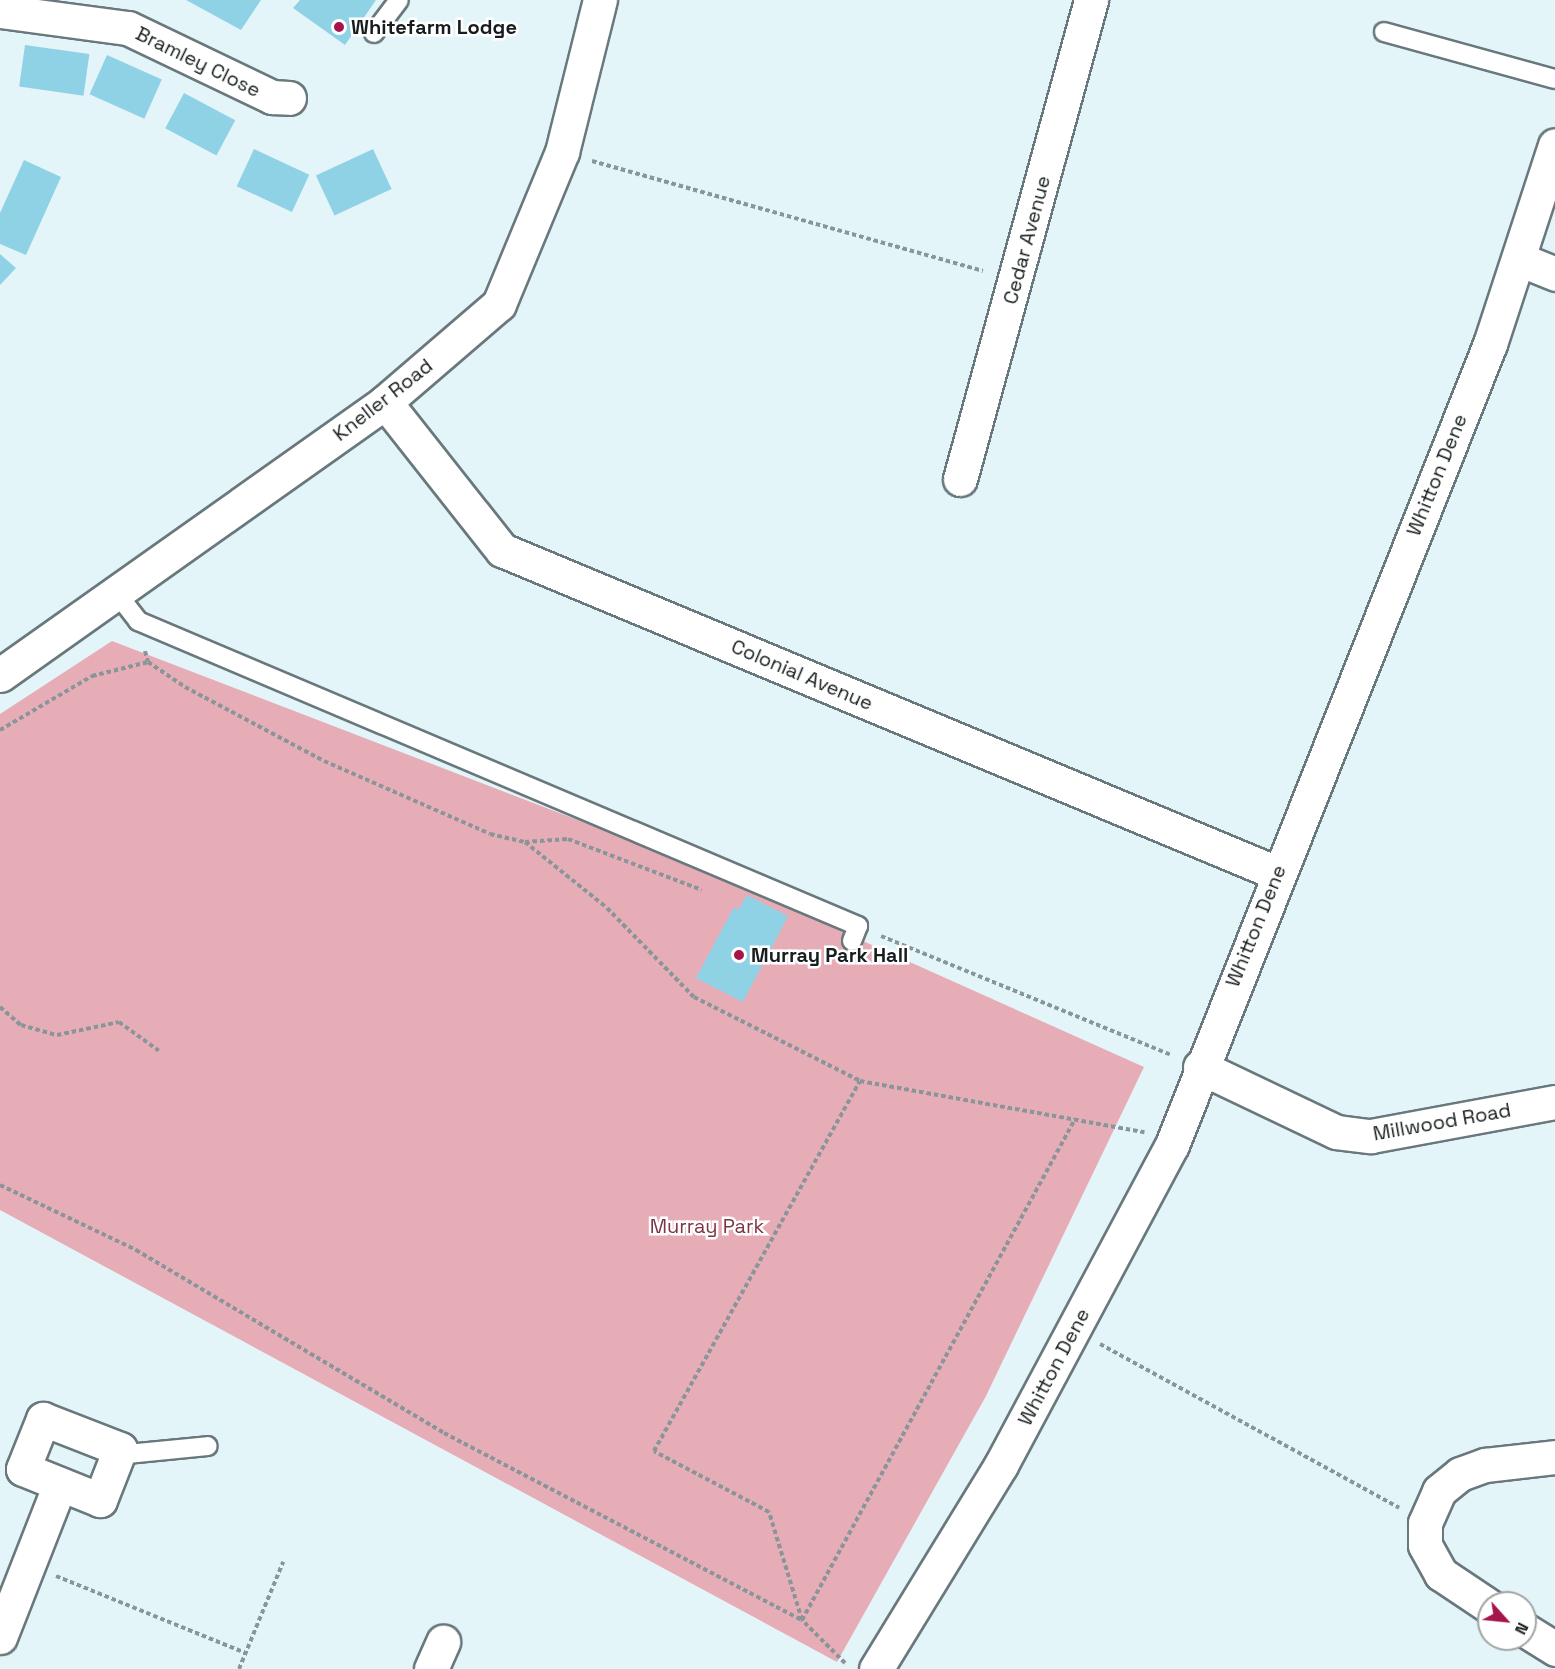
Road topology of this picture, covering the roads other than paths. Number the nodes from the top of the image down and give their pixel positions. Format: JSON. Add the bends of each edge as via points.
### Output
{"nodes":[{"id":1,"x":399,"y":0,"type":"edge"},
{"id":2,"x":600,"y":0,"type":"edge"},
{"id":3,"x":1091,"y":0,"type":"edge"},
{"id":4,"x":0,"y":11,"type":"edge"},
{"id":5,"x":1384,"y":32,"type":"dead end"},
{"id":6,"x":374,"y":33,"type":"dead end"},
{"id":7,"x":1555,"y":79,"type":"edge"},
{"id":8,"x":289,"y":98,"type":"dead end"},
{"id":9,"x":1555,"y":145,"type":"edge"},
{"id":10,"x":1521,"y":260,"type":"junction"},
{"id":11,"x":1555,"y":274,"type":"edge"},
{"id":12,"x":385,"y":402,"type":"junction"},
{"id":13,"x":960,"y":478,"type":"dead end"},
{"id":14,"x":118,"y":595,"type":"junction"},
{"id":15,"x":0,"y":675,"type":"edge"},
{"id":16,"x":1276,"y":873,"type":"junction"},
{"id":17,"x":855,"y":934,"type":"road end"},
{"id":18,"x":1200,"y":1067,"type":"junction"},
{"id":19,"x":1555,"y":1102,"type":"edge"},
{"id":20,"x":208,"y":1446,"type":"dead end"},
{"id":21,"x":117,"y":1455,"type":"junction"},
{"id":22,"x":1555,"y":1457,"type":"edge"},
{"id":23,"x":60,"y":1484,"type":"junction"},
{"id":24,"x":1477,"y":1598,"type":"edge"},
{"id":25,"x":0,"y":1637,"type":"edge"},
{"id":26,"x":1537,"y":1638,"type":"edge"},
{"id":27,"x":1555,"y":1649,"type":"edge"},
{"id":28,"x":876,"y":1669,"type":"edge"}],
"edges":[{"from":1,"to":6,"type":"lane"},
{"from":2,"to":12,"type":"street","name":"Kneller Road","via":[[562,152],[499,304]]},
{"from":3,"to":13,"type":"street","name":"Cedar Avenue"},
{"from":4,"to":8,"type":"street","name":"Bramley Close","via":[[128,28],[272,97]]},
{"from":5,"to":7,"type":"lane"},
{"from":9,"to":10,"type":"street","name":"Whitton Dene"},
{"from":10,"to":11,"type":"street"},
{"from":10,"to":16,"type":"street","name":"Whitton Dene"},
{"from":12,"to":14,"type":"street","name":"Kneller Road"},
{"from":12,"to":16,"type":"street","name":"Colonial Avenue","via":[[502,550]]},
{"from":14,"to":15,"type":"street","name":"Kneller Road"},
{"from":14,"to":17,"type":"lane","via":[[138,621],[730,873]]},
{"from":16,"to":18,"type":"street","name":"Whitton Dene"},
{"from":18,"to":19,"type":"street","name":"Millwood Road","via":[[1336,1132],[1371,1137]]},
{"from":18,"to":28,"type":"street","name":"Whitton Dene","via":[[1172,1145],[1001,1465]]},
{"from":20,"to":21,"type":"lane"},
{"from":21,"to":23,"type":"street","via":[[100,1500]]},
{"from":21,"to":23,"type":"street","via":[[120,1449],[43,1419],[23,1469]]},
{"from":22,"to":24,"type":"street","via":[[1485,1465],[1460,1474],[1439,1491],[1425,1523],[1425,1545],[1441,1574]]},
{"from":23,"to":25,"type":"street"},
{"from":26,"to":27,"type":"street"}]}
